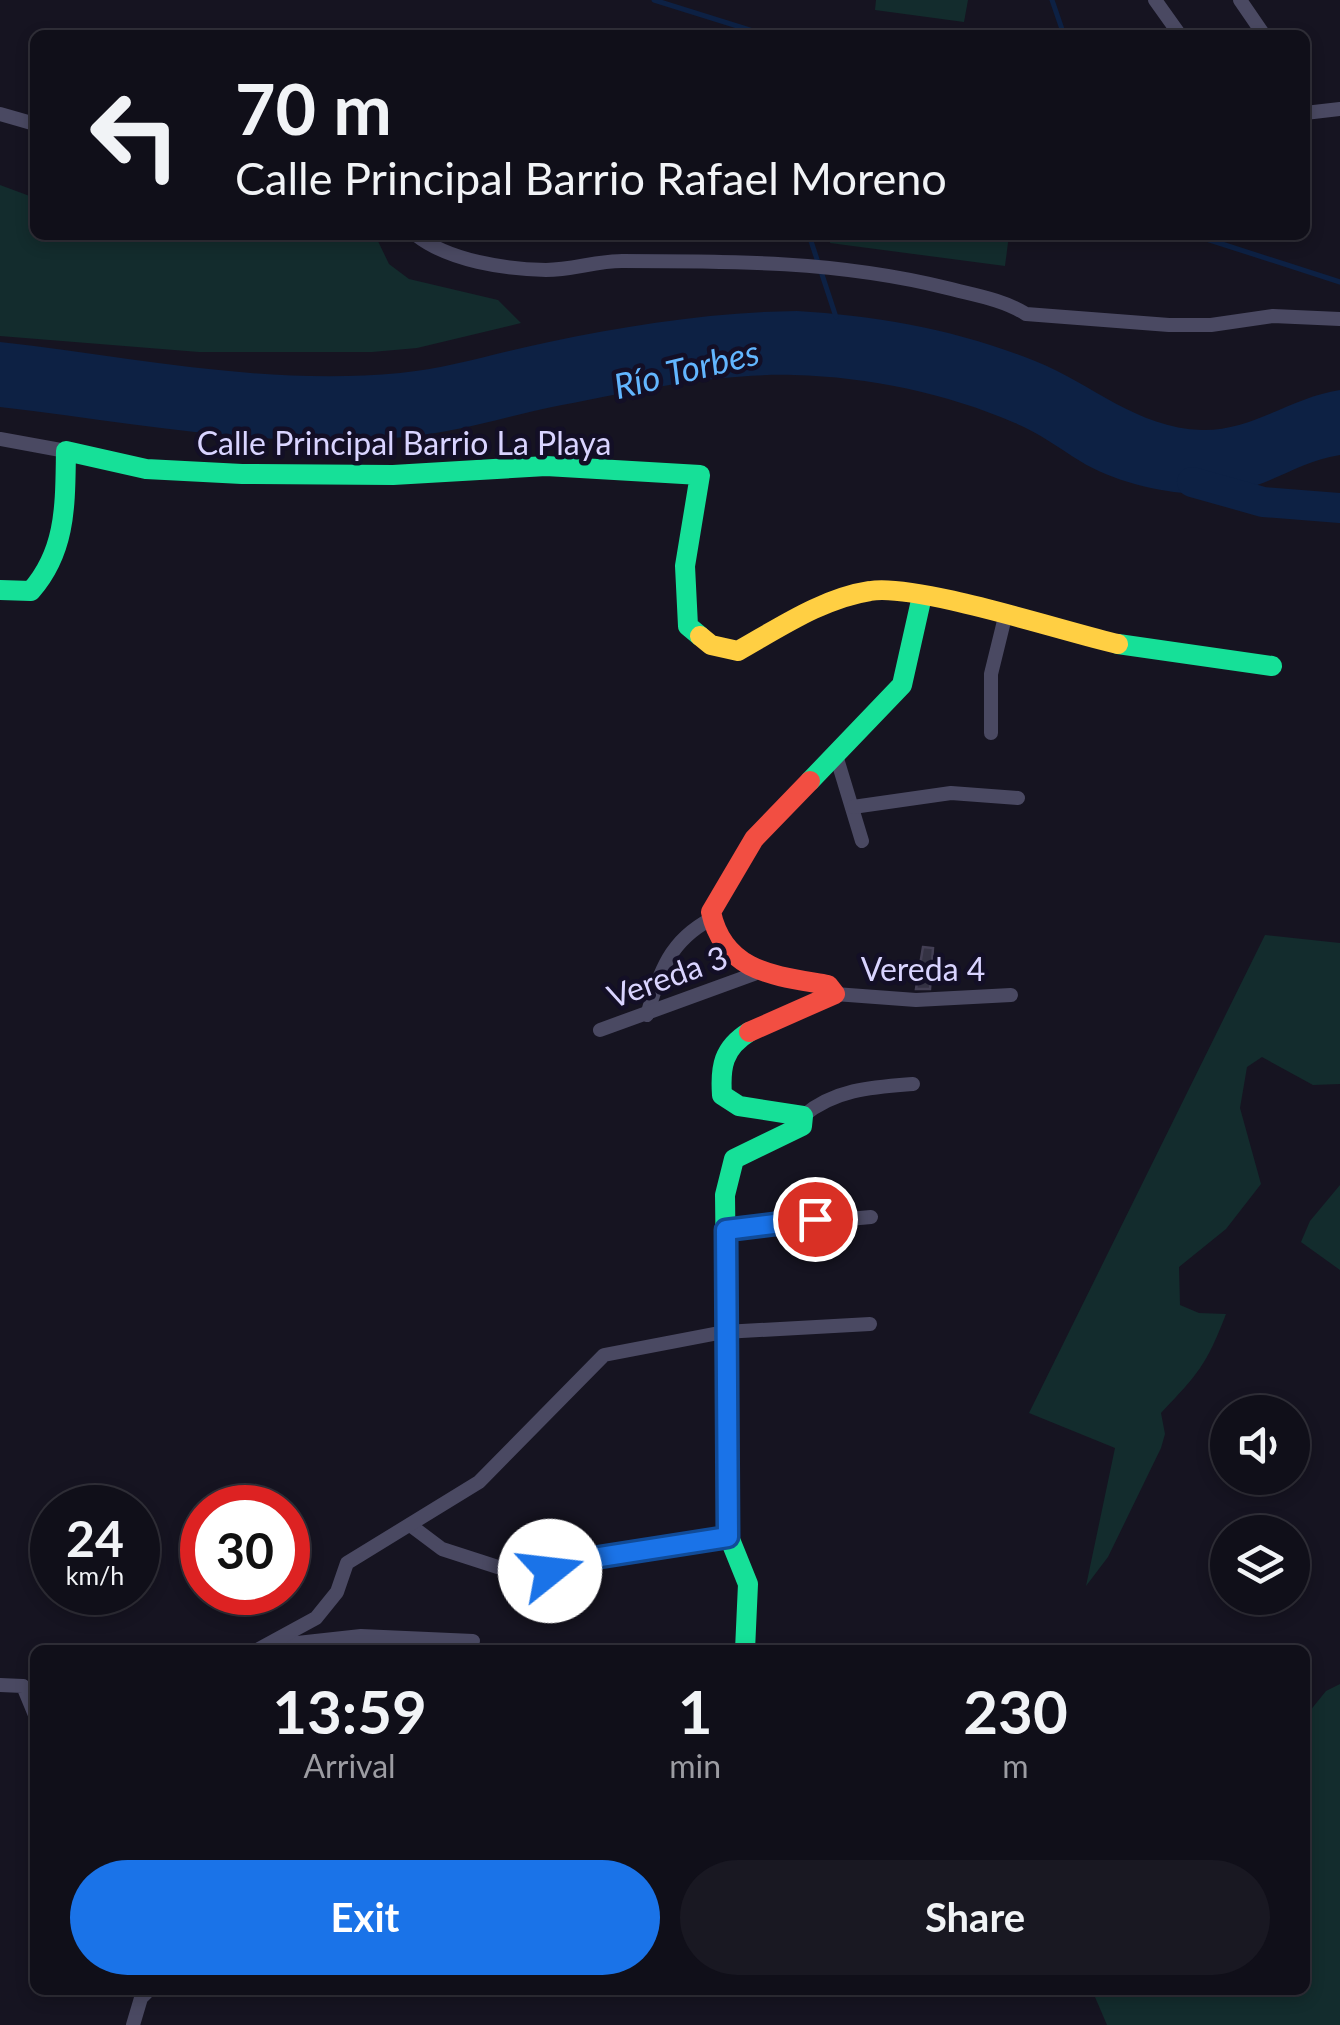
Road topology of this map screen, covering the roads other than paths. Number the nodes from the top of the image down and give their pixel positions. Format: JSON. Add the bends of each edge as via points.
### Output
{"nodes":[{"id":1,"x":1155,"y":0,"type":"edge"},
{"id":2,"x":1240,"y":0,"type":"edge"},
{"id":3,"x":1176,"y":30,"type":"edge"},
{"id":4,"x":1261,"y":30,"type":"edge"},
{"id":5,"x":1340,"y":109,"type":"edge"},
{"id":6,"x":1310,"y":112,"type":"edge"},
{"id":7,"x":0,"y":114,"type":"edge"},
{"id":8,"x":30,"y":123,"type":"edge"},
{"id":9,"x":423,"y":240,"type":"edge"},
{"id":10,"x":1340,"y":319,"type":"edge"},
{"id":11,"x":0,"y":439,"type":"edge"},
{"id":12,"x":66,"y":451,"type":"junction"},
{"id":13,"x":0,"y":590,"type":"edge"},
{"id":14,"x":922,"y":596,"type":"junction"},
{"id":15,"x":1005,"y":616,"type":"junction"},
{"id":16,"x":1272,"y":666,"type":"dead end"},
{"id":17,"x":991,"y":733,"type":"dead end"},
{"id":18,"x":835,"y":752,"type":"junction"},
{"id":19,"x":1018,"y":798,"type":"dead end"},
{"id":20,"x":853,"y":808,"type":"junction"},
{"id":21,"x":862,"y":841,"type":"dead end"},
{"id":22,"x":711,"y":919,"type":"junction"},
{"id":23,"x":754,"y":974,"type":"junction"},
{"id":24,"x":835,"y":994,"type":"junction"},
{"id":25,"x":1011,"y":995,"type":"dead end"},
{"id":26,"x":647,"y":1015,"type":"junction"},
{"id":27,"x":600,"y":1030,"type":"dead end"},
{"id":28,"x":914,"y":1084,"type":"dead end"},
{"id":29,"x":803,"y":1116,"type":"junction"},
{"id":30,"x":870,"y":1217,"type":"dead end"},
{"id":31,"x":726,"y":1230,"type":"junction"},
{"id":32,"x":870,"y":1324,"type":"dead end"},
{"id":33,"x":724,"y":1332,"type":"junction"},
{"id":34,"x":410,"y":1525,"type":"junction"},
{"id":35,"x":728,"y":1537,"type":"junction"},
{"id":36,"x":474,"y":1641,"type":"dead end"},
{"id":37,"x":265,"y":1645,"type":"edge"},
{"id":38,"x":285,"y":1645,"type":"edge"},
{"id":39,"x":745,"y":1645,"type":"edge"},
{"id":40,"x":0,"y":1685,"type":"edge"},
{"id":41,"x":29,"y":1688,"type":"edge"},
{"id":42,"x":144,"y":1995,"type":"edge"},
{"id":43,"x":133,"y":2025,"type":"edge"}],
"edges":[{"from":1,"to":3,"type":"street"},
{"from":2,"to":4,"type":"street"},
{"from":5,"to":6,"type":"street"},
{"from":7,"to":8,"type":"street"},
{"from":9,"to":10,"type":"street","via":[[443,254],[547,270],[605,261],[778,260],[896,276],[1026,314],[1168,325],[1273,316]]},
{"from":11,"to":12,"type":"street"},
{"from":12,"to":13,"type":"street","via":[[63,528],[52,571],[31,590]]},
{"from":12,"to":14,"type":"street","name":"Calle Principal Barrio La Playa","via":[[146,469],[242,474],[546,466],[700,475],[685,566],[688,626],[711,645],[738,651],[839,599],[872,590]]},
{"from":14,"to":15,"type":"street","name":"Calle Principal Barrio La Playa"},
{"from":14,"to":18,"type":"street","via":[[902,685]]},
{"from":15,"to":16,"type":"street","name":"Calle Principal Barrio La Playa","via":[[1148,652]]},
{"from":15,"to":17,"type":"street","via":[[991,674]]},
{"from":18,"to":20,"type":"street"},
{"from":18,"to":22,"type":"street","via":[[754,839],[711,907]]},
{"from":19,"to":20,"type":"street","via":[[950,792]]},
{"from":20,"to":21,"type":"street"},
{"from":22,"to":23,"type":"street","via":[[740,965]]},
{"from":22,"to":26,"type":"street","via":[[688,931],[663,962]]},
{"from":23,"to":24,"type":"street","via":[[828,985]]},
{"from":23,"to":26,"type":"street","name":"Vereda 3"},
{"from":24,"to":25,"type":"street","name":"Vereda 4","via":[[916,1000]]},
{"from":24,"to":29,"type":"street","via":[[796,1016],[762,1022],[732,1042],[718,1078],[722,1095],[739,1106]]},
{"from":26,"to":27,"type":"street","name":"Vereda 3"},
{"from":28,"to":29,"type":"street","via":[[860,1088]]},
{"from":29,"to":31,"type":"street","via":[[794,1132],[765,1138],[734,1159],[727,1176]]},
{"from":30,"to":31,"type":"street"},
{"from":31,"to":33,"type":"street"},
{"from":32,"to":33,"type":"street"},
{"from":33,"to":34,"type":"street","via":[[604,1355],[479,1482]]},
{"from":33,"to":35,"type":"street"},
{"from":34,"to":35,"type":"street","via":[[442,1549],[507,1570],[550,1571]]},
{"from":34,"to":37,"type":"street","via":[[348,1563],[316,1618]]},
{"from":35,"to":39,"type":"street","via":[[748,1584]]},
{"from":36,"to":38,"type":"street","via":[[362,1636]]},
{"from":40,"to":41,"type":"street"},
{"from":42,"to":43,"type":"street"}]}
